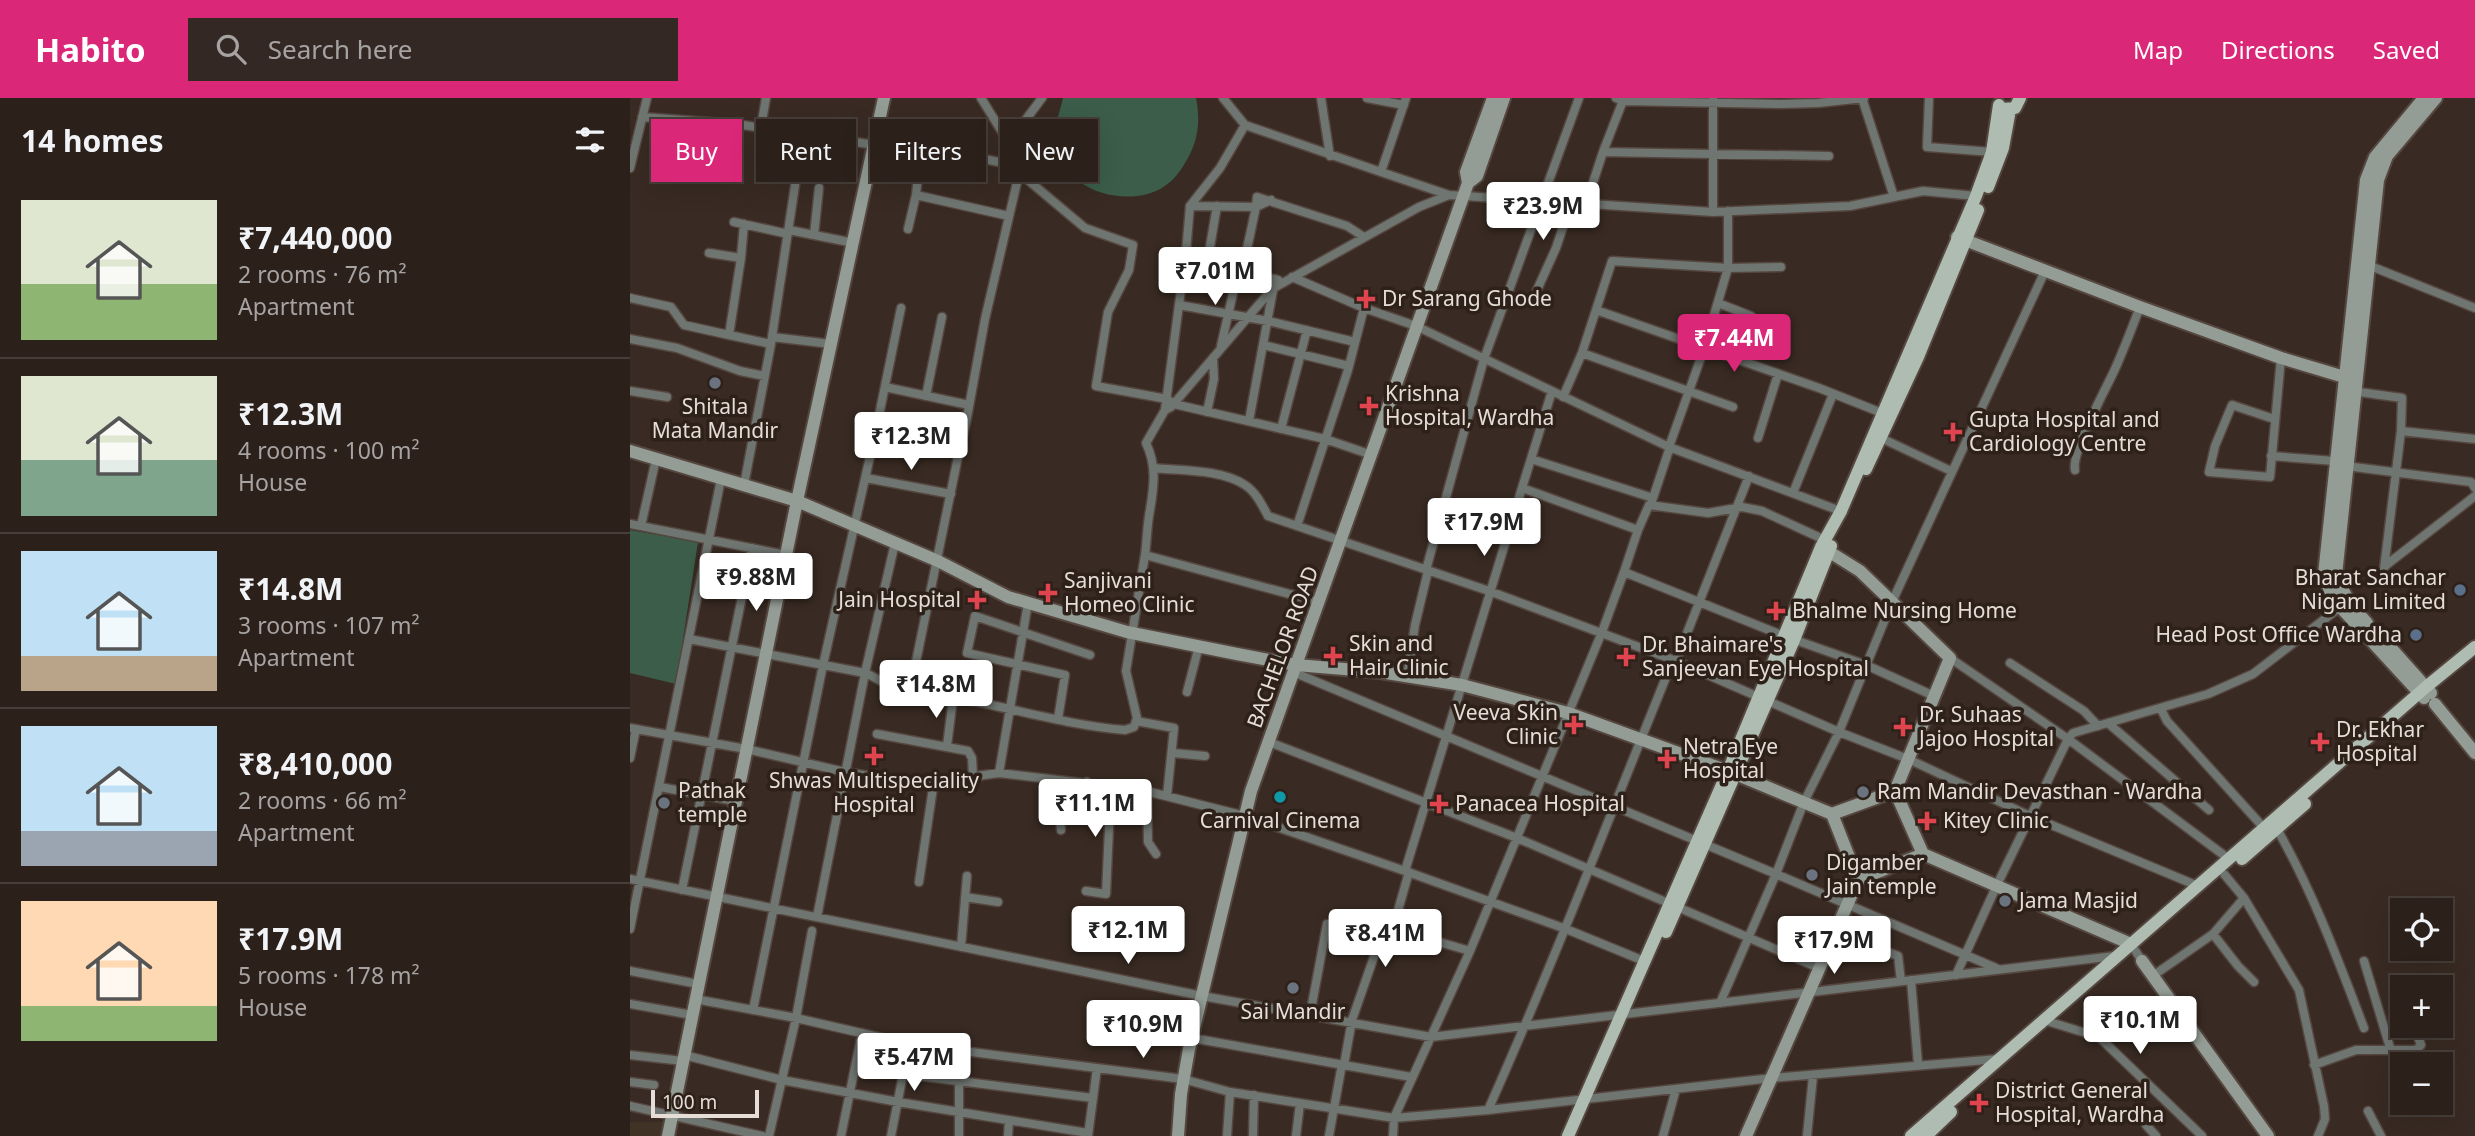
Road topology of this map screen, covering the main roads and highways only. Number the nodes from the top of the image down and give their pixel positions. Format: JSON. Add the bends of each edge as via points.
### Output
{"nodes":[{"id":1,"x":2020,"y":98,"type":"edge"},
{"id":2,"x":2002,"y":104,"type":"edge"},
{"id":3,"x":1961,"y":238,"type":"junction"},
{"id":4,"x":1843,"y":512,"type":"junction"},
{"id":5,"x":2475,"y":647,"type":"edge"},
{"id":6,"x":2475,"y":658,"type":"edge"},
{"id":7,"x":2427,"y":695,"type":"junction"},
{"id":8,"x":2280,"y":820,"type":"junction"},
{"id":9,"x":1673,"y":907,"type":"junction"},
{"id":10,"x":2136,"y":952,"type":"junction"},
{"id":11,"x":1625,"y":1014,"type":"junction"},
{"id":12,"x":2003,"y":1058,"type":"junction"},
{"id":13,"x":1588,"y":1098,"type":"junction"},
{"id":14,"x":1568,"y":1136,"type":"edge"},
{"id":15,"x":1577,"y":1136,"type":"edge"},
{"id":16,"x":1911,"y":1136,"type":"edge"},
{"id":17,"x":1926,"y":1136,"type":"edge"}],
"edges":[{"from":1,"to":2,"type":"main road","via":[[2018,106]]},
{"from":2,"to":3,"type":"main road","via":[[1992,152]]},
{"from":2,"to":3,"type":"main road","via":[[2000,156]]},
{"from":3,"to":4,"type":"main road"},
{"from":3,"to":4,"type":"main road","via":[[1918,357]]},
{"from":4,"to":9,"type":"main road"},
{"from":5,"to":7,"type":"main road"},
{"from":6,"to":7,"type":"main road"},
{"from":7,"to":8,"type":"main road"},
{"from":8,"to":10,"type":"main road"},
{"from":8,"to":10,"type":"main road","via":[[2198,886]]},
{"from":9,"to":11,"type":"main road"},
{"from":9,"to":11,"type":"main road","via":[[1644,961]]},
{"from":10,"to":12,"type":"main road"},
{"from":10,"to":12,"type":"main road","via":[[2118,956]]},
{"from":11,"to":13,"type":"main road"},
{"from":12,"to":16,"type":"main road"},
{"from":12,"to":17,"type":"main road"},
{"from":13,"to":14,"type":"main road"},
{"from":13,"to":15,"type":"main road"}]}
